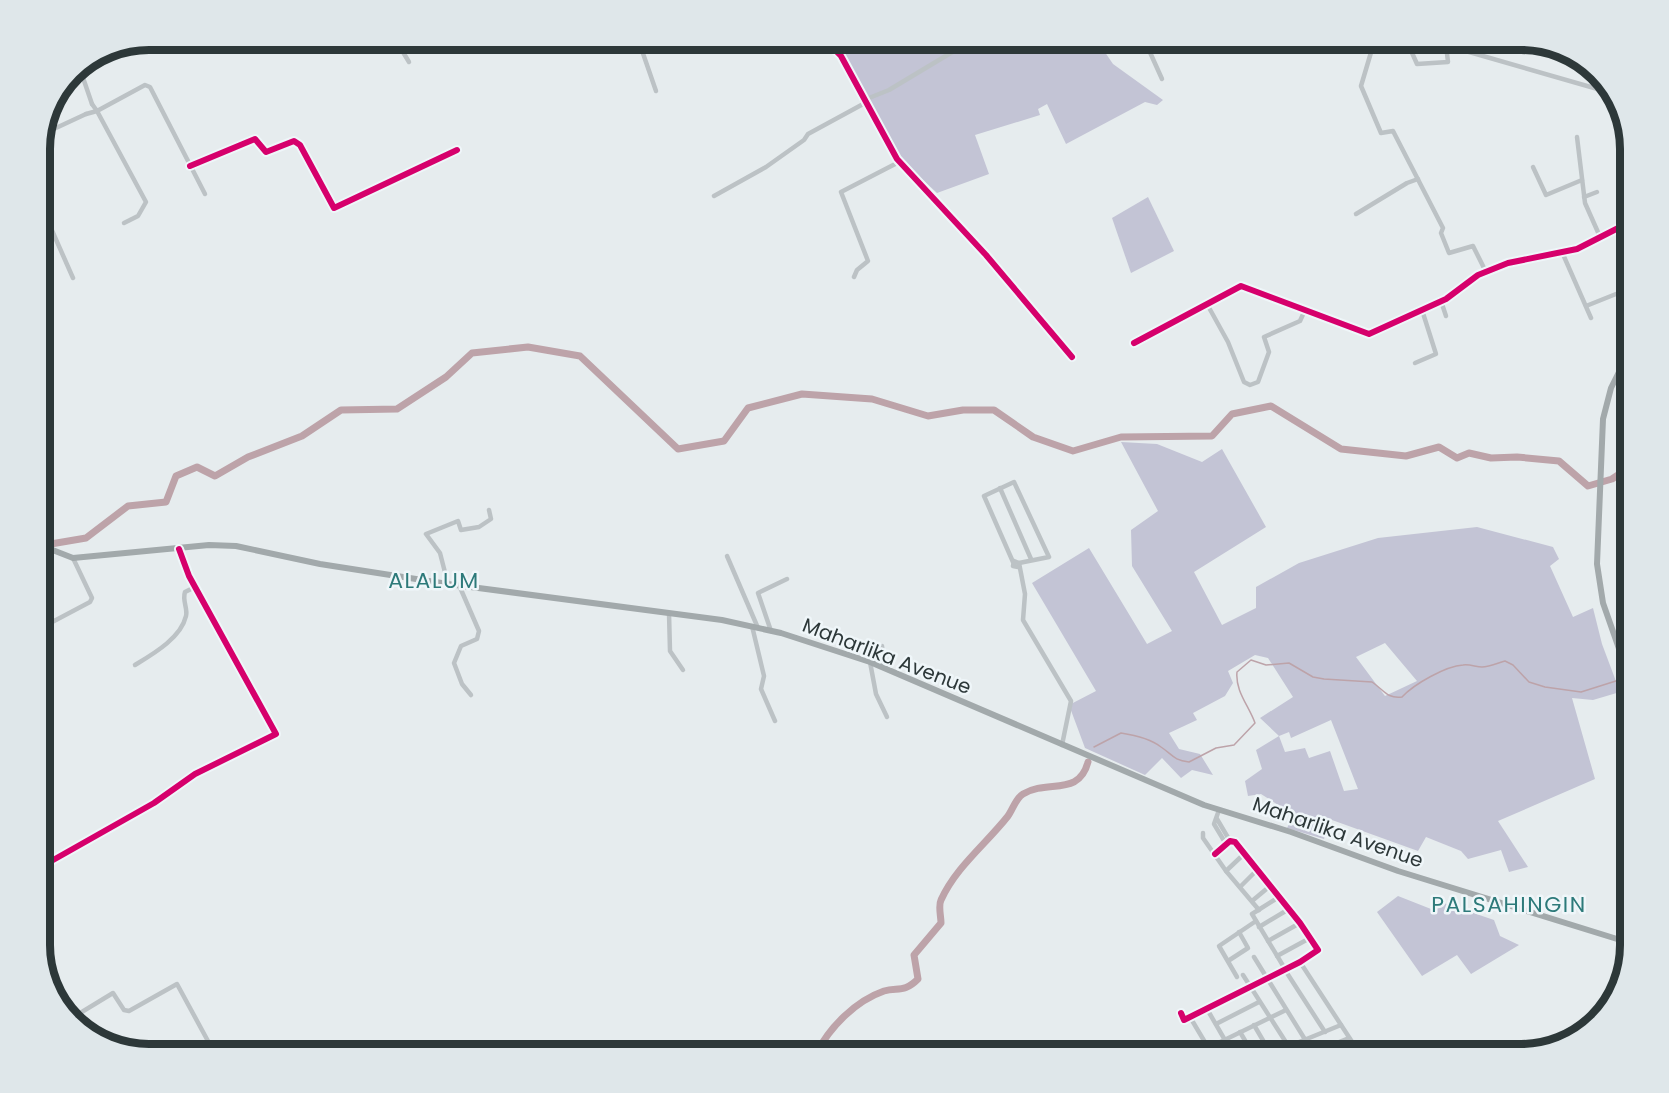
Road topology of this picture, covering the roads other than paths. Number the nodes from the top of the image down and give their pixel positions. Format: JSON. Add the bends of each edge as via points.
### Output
{"nodes":[{"id":1,"x":402,"y":50,"type":"edge"},
{"id":2,"x":642,"y":50,"type":"edge"},
{"id":3,"x":834,"y":50,"type":"edge"},
{"id":4,"x":956,"y":50,"type":"edge"},
{"id":5,"x":1149,"y":50,"type":"edge"},
{"id":6,"x":1372,"y":50,"type":"edge"},
{"id":7,"x":1411,"y":50,"type":"edge"},
{"id":8,"x":1447,"y":50,"type":"edge"},
{"id":9,"x":1463,"y":50,"type":"edge"},
{"id":10,"x":409,"y":62,"type":"dead end"},
{"id":11,"x":82,"y":75,"type":"edge"},
{"id":12,"x":1162,"y":79,"type":"dead end"},
{"id":13,"x":1600,"y":89,"type":"edge"},
{"id":14,"x":656,"y":91,"type":"dead end"},
{"id":15,"x":864,"y":101,"type":"junction"},
{"id":16,"x":92,"y":104,"type":"junction"},
{"id":17,"x":97,"y":111,"type":"junction"},
{"id":18,"x":86,"y":114,"type":"junction"},
{"id":19,"x":52,"y":130,"type":"edge"},
{"id":20,"x":1577,"y":136,"type":"dead end"},
{"id":21,"x":457,"y":150,"type":"dead end"},
{"id":22,"x":899,"y":162,"type":"junction"},
{"id":23,"x":190,"y":165,"type":"junction"},
{"id":24,"x":1533,"y":167,"type":"dead end"},
{"id":25,"x":1418,"y":179,"type":"junction"},
{"id":26,"x":1582,"y":180,"type":"junction"},
{"id":27,"x":1597,"y":192,"type":"dead end"},
{"id":28,"x":205,"y":194,"type":"dead end"},
{"id":29,"x":714,"y":196,"type":"dead end"},
{"id":30,"x":1584,"y":197,"type":"junction"},
{"id":31,"x":1356,"y":214,"type":"dead end"},
{"id":32,"x":124,"y":223,"type":"dead end"},
{"id":33,"x":50,"y":226,"type":"edge"},
{"id":34,"x":1620,"y":228,"type":"edge"},
{"id":35,"x":1600,"y":239,"type":"junction"},
{"id":36,"x":1562,"y":252,"type":"junction"},
{"id":37,"x":1486,"y":272,"type":"junction"},
{"id":38,"x":855,"y":277,"type":"dead end"},
{"id":39,"x":73,"y":278,"type":"dead end"},
{"id":40,"x":1616,"y":294,"type":"dead end"},
{"id":41,"x":1441,"y":301,"type":"junction"},
{"id":42,"x":1207,"y":304,"type":"junction"},
{"id":43,"x":1586,"y":306,"type":"junction"},
{"id":44,"x":1305,"y":310,"type":"junction"},
{"id":45,"x":1422,"y":310,"type":"junction"},
{"id":46,"x":1446,"y":316,"type":"dead end"},
{"id":47,"x":1591,"y":318,"type":"dead end"},
{"id":48,"x":1134,"y":343,"type":"dead end"},
{"id":49,"x":1072,"y":357,"type":"dead end"},
{"id":50,"x":1416,"y":363,"type":"dead end"},
{"id":51,"x":1620,"y":372,"type":"edge"},
{"id":52,"x":1000,"y":488,"type":"junction"},
{"id":53,"x":489,"y":510,"type":"dead end"},
{"id":54,"x":50,"y":549,"type":"edge"},
{"id":55,"x":178,"y":549,"type":"junction"},
{"id":56,"x":727,"y":556,"type":"dead end"},
{"id":57,"x":73,"y":558,"type":"junction"},
{"id":58,"x":1031,"y":559,"type":"junction"},
{"id":59,"x":1016,"y":564,"type":"junction"},
{"id":60,"x":787,"y":579,"type":"dead end"},
{"id":61,"x":448,"y":584,"type":"junction"},
{"id":62,"x":459,"y":585,"type":"junction"},
{"id":63,"x":195,"y":587,"type":"junction"},
{"id":64,"x":669,"y":613,"type":"junction"},
{"id":65,"x":50,"y":623,"type":"edge"},
{"id":66,"x":755,"y":627,"type":"junction"},
{"id":67,"x":771,"y":631,"type":"junction"},
{"id":68,"x":882,"y":646,"type":"dead end"},
{"id":69,"x":1620,"y":653,"type":"edge"},
{"id":70,"x":870,"y":662,"type":"junction"},
{"id":71,"x":135,"y":665,"type":"dead end"},
{"id":72,"x":884,"y":668,"type":"junction"},
{"id":73,"x":683,"y":669,"type":"dead end"},
{"id":74,"x":471,"y":695,"type":"dead end"},
{"id":75,"x":887,"y":717,"type":"dead end"},
{"id":76,"x":775,"y":721,"type":"dead end"},
{"id":77,"x":1062,"y":745,"type":"junction"},
{"id":78,"x":1219,"y":810,"type":"junction"},
{"id":79,"x":1203,"y":833,"type":"dead end"},
{"id":80,"x":1228,"y":842,"type":"junction"},
{"id":81,"x":1215,"y":854,"type":"junction"},
{"id":82,"x":1244,"y":854,"type":"junction"},
{"id":83,"x":50,"y":862,"type":"edge"},
{"id":84,"x":1257,"y":870,"type":"junction"},
{"id":85,"x":1226,"y":871,"type":"junction"},
{"id":86,"x":1270,"y":886,"type":"junction"},
{"id":87,"x":1240,"y":887,"type":"junction"},
{"id":88,"x":1279,"y":897,"type":"junction"},
{"id":89,"x":1252,"y":901,"type":"junction"},
{"id":90,"x":1289,"y":909,"type":"junction"},
{"id":91,"x":1259,"y":910,"type":"junction"},
{"id":92,"x":1256,"y":921,"type":"junction"},
{"id":93,"x":1300,"y":923,"type":"junction"},
{"id":94,"x":1259,"y":927,"type":"junction"},
{"id":95,"x":1239,"y":932,"type":"junction"},
{"id":96,"x":1310,"y":938,"type":"junction"},
{"id":97,"x":1620,"y":940,"type":"edge"},
{"id":98,"x":1268,"y":941,"type":"junction"},
{"id":99,"x":1277,"y":956,"type":"junction"},
{"id":100,"x":1254,"y":957,"type":"dead end"},
{"id":101,"x":1228,"y":961,"type":"junction"},
{"id":102,"x":1300,"y":962,"type":"junction"},
{"id":103,"x":1285,"y":970,"type":"junction"},
{"id":104,"x":1266,"y":980,"type":"junction"},
{"id":105,"x":1250,"y":988,"type":"junction"},
{"id":106,"x":1259,"y":1002,"type":"junction"},
{"id":107,"x":1207,"y":1009,"type":"junction"},
{"id":108,"x":1286,"y":1010,"type":"junction"},
{"id":109,"x":1181,"y":1013,"type":"dead end"},
{"id":110,"x":79,"y":1014,"type":"edge"},
{"id":111,"x":1191,"y":1017,"type":"junction"},
{"id":112,"x":1269,"y":1018,"type":"junction"},
{"id":113,"x":1216,"y":1024,"type":"junction"},
{"id":114,"x":1254,"y":1025,"type":"junction"},
{"id":115,"x":1341,"y":1025,"type":"junction"},
{"id":116,"x":1240,"y":1032,"type":"junction"},
{"id":117,"x":1324,"y":1032,"type":"junction"},
{"id":118,"x":1349,"y":1038,"type":"junction"},
{"id":119,"x":1225,"y":1040,"type":"junction"},
{"id":120,"x":1305,"y":1040,"type":"junction"},
{"id":121,"x":210,"y":1044,"type":"edge"},
{"id":122,"x":1207,"y":1044,"type":"edge"},
{"id":123,"x":1217,"y":1044,"type":"edge"},
{"id":124,"x":1227,"y":1044,"type":"edge"},
{"id":125,"x":1247,"y":1044,"type":"edge"},
{"id":126,"x":1265,"y":1044,"type":"edge"},
{"id":127,"x":1287,"y":1044,"type":"edge"},
{"id":128,"x":1296,"y":1044,"type":"edge"},
{"id":129,"x":1307,"y":1044,"type":"edge"},
{"id":130,"x":1335,"y":1044,"type":"edge"},
{"id":131,"x":1353,"y":1044,"type":"edge"}],
"edges":[{"from":1,"to":10,"type":"street"},
{"from":2,"to":14,"type":"street"},
{"from":3,"to":15,"type":"street"},
{"from":4,"to":15,"type":"street"},
{"from":5,"to":12,"type":"street"},
{"from":6,"to":25,"type":"street","via":[[1361,86],[1381,133],[1393,131]]},
{"from":7,"to":8,"type":"street","via":[[1417,63],[1448,62]]},
{"from":9,"to":13,"type":"street"},
{"from":11,"to":16,"type":"street"},
{"from":15,"to":22,"type":"street"},
{"from":15,"to":29,"type":"street","via":[[808,134],[766,167]]},
{"from":16,"to":17,"type":"street"},
{"from":16,"to":18,"type":"street"},
{"from":17,"to":18,"type":"street"},
{"from":17,"to":23,"type":"street","via":[[146,85],[150,87]]},
{"from":17,"to":32,"type":"street","via":[[146,202],[138,216]]},
{"from":18,"to":19,"type":"street"},
{"from":20,"to":26,"type":"street"},
{"from":21,"to":23,"type":"street","via":[[334,208],[300,145],[294,141],[266,152],[255,139]]},
{"from":22,"to":38,"type":"street","via":[[842,192],[868,261]]},
{"from":22,"to":49,"type":"street","via":[[986,255]]},
{"from":23,"to":28,"type":"street"},
{"from":24,"to":26,"type":"street","via":[[1546,195]]},
{"from":25,"to":31,"type":"street"},
{"from":25,"to":37,"type":"street","via":[[1443,228],[1441,233],[1449,253],[1473,246]]},
{"from":26,"to":30,"type":"street"},
{"from":27,"to":30,"type":"street"},
{"from":30,"to":35,"type":"street"},
{"from":33,"to":39,"type":"street"},
{"from":34,"to":35,"type":"street"},
{"from":35,"to":36,"type":"street"},
{"from":36,"to":37,"type":"street","via":[[1508,263]]},
{"from":36,"to":43,"type":"street"},
{"from":37,"to":41,"type":"street"},
{"from":40,"to":43,"type":"street"},
{"from":41,"to":45,"type":"street"},
{"from":41,"to":46,"type":"street"},
{"from":42,"to":44,"type":"street","via":[[1241,286]]},
{"from":42,"to":44,"type":"street","via":[[1244,382],[1250,385],[1258,382],[1269,352],[1264,338],[1300,321]]},
{"from":42,"to":48,"type":"street"},
{"from":43,"to":47,"type":"street"},
{"from":44,"to":45,"type":"street","via":[[1369,334]]},
{"from":45,"to":50,"type":"street","via":[[1436,354]]},
{"from":51,"to":69,"type":"main road","via":[[1606,404],[1597,564],[1599,585]]},
{"from":52,"to":58,"type":"street"},
{"from":52,"to":58,"type":"street","via":[[1015,482],[1049,557]]},
{"from":52,"to":59,"type":"street","via":[[984,496]]},
{"from":53,"to":61,"type":"street","via":[[491,519],[479,527],[461,530],[458,521],[426,534],[440,553]]},
{"from":54,"to":57,"type":"main road","name":"Maharlika Avenue"},
{"from":55,"to":57,"type":"main road","name":"Maharlika Avenue"},
{"from":55,"to":61,"type":"main road","name":"Maharlika Avenue","via":[[236,546]]},
{"from":55,"to":63,"type":"street"},
{"from":56,"to":66,"type":"street"},
{"from":57,"to":65,"type":"street","via":[[92,598]]},
{"from":58,"to":59,"type":"street"},
{"from":59,"to":77,"type":"street","via":[[1023,583],[1023,620],[1071,701]]},
{"from":60,"to":67,"type":"street","via":[[758,593]]},
{"from":61,"to":62,"type":"main road","name":"Maharlika Avenue"},
{"from":62,"to":64,"type":"main road","name":"Maharlika Avenue"},
{"from":62,"to":74,"type":"street","via":[[479,631],[477,639],[461,646],[454,663]]},
{"from":63,"to":71,"type":"street","via":[[183,597],[187,613],[183,627]]},
{"from":63,"to":83,"type":"street","via":[[276,734],[195,774],[154,803]]},
{"from":64,"to":66,"type":"main road","name":"Maharlika Avenue"},
{"from":64,"to":73,"type":"street","via":[[670,651]]},
{"from":66,"to":67,"type":"main road","name":"Maharlika Avenue"},
{"from":66,"to":76,"type":"street","via":[[764,676],[761,689]]},
{"from":67,"to":70,"type":"main road","name":"Maharlika Avenue"},
{"from":68,"to":72,"type":"street"},
{"from":70,"to":72,"type":"main road","name":"Maharlika Avenue"},
{"from":70,"to":75,"type":"street","via":[[876,694]]},
{"from":72,"to":77,"type":"main road","name":"Maharlika Avenue"},
{"from":77,"to":78,"type":"main road","name":"Maharlika Avenue"},
{"from":78,"to":80,"type":"street","via":[[1217,819]]},
{"from":78,"to":97,"type":"main road","name":"Maharlika Avenue"},
{"from":79,"to":81,"type":"street"},
{"from":80,"to":81,"type":"street"},
{"from":80,"to":82,"type":"street","via":[[1235,843]]},
{"from":81,"to":85,"type":"street"},
{"from":82,"to":84,"type":"street"},
{"from":82,"to":85,"type":"street"},
{"from":84,"to":86,"type":"street"},
{"from":84,"to":87,"type":"street"},
{"from":85,"to":87,"type":"street"},
{"from":86,"to":88,"type":"street"},
{"from":86,"to":89,"type":"street"},
{"from":87,"to":89,"type":"street"},
{"from":88,"to":90,"type":"street"},
{"from":88,"to":91,"type":"street"},
{"from":89,"to":91,"type":"street"},
{"from":90,"to":93,"type":"street"},
{"from":90,"to":94,"type":"street"},
{"from":91,"to":92,"type":"street","via":[[1252,914]]},
{"from":92,"to":94,"type":"street"},
{"from":92,"to":95,"type":"street"},
{"from":93,"to":96,"type":"street"},
{"from":93,"to":98,"type":"street"},
{"from":94,"to":98,"type":"street"},
{"from":95,"to":101,"type":"street","via":[[1219,946]]},
{"from":95,"to":101,"type":"street","via":[[1248,948]]},
{"from":96,"to":99,"type":"street"},
{"from":96,"to":102,"type":"street","via":[[1318,950]]},
{"from":98,"to":99,"type":"street"},
{"from":99,"to":103,"type":"street"},
{"from":100,"to":104,"type":"street"},
{"from":101,"to":105,"type":"street"},
{"from":102,"to":103,"type":"street"},
{"from":102,"to":115,"type":"street"},
{"from":103,"to":104,"type":"street"},
{"from":103,"to":117,"type":"street"},
{"from":104,"to":105,"type":"street"},
{"from":104,"to":108,"type":"street"},
{"from":105,"to":106,"type":"street"},
{"from":105,"to":107,"type":"street"},
{"from":106,"to":112,"type":"street"},
{"from":106,"to":113,"type":"street"},
{"from":107,"to":111,"type":"street"},
{"from":107,"to":113,"type":"street"},
{"from":108,"to":112,"type":"street"},
{"from":108,"to":120,"type":"street"},
{"from":109,"to":111,"type":"street","via":[[1184,1020]]},
{"from":110,"to":121,"type":"street","via":[[113,993],[124,1010],[129,1011],[177,984]]},
{"from":111,"to":122,"type":"street"},
{"from":112,"to":114,"type":"street"},
{"from":112,"to":127,"type":"street"},
{"from":113,"to":119,"type":"street"},
{"from":114,"to":116,"type":"street"},
{"from":114,"to":126,"type":"street"},
{"from":115,"to":117,"type":"street"},
{"from":115,"to":118,"type":"street"},
{"from":116,"to":119,"type":"street"},
{"from":116,"to":125,"type":"street"},
{"from":117,"to":120,"type":"street"},
{"from":118,"to":130,"type":"street"},
{"from":118,"to":131,"type":"street"},
{"from":119,"to":123,"type":"street"},
{"from":119,"to":124,"type":"street"},
{"from":120,"to":128,"type":"street"},
{"from":120,"to":129,"type":"street"}]}
